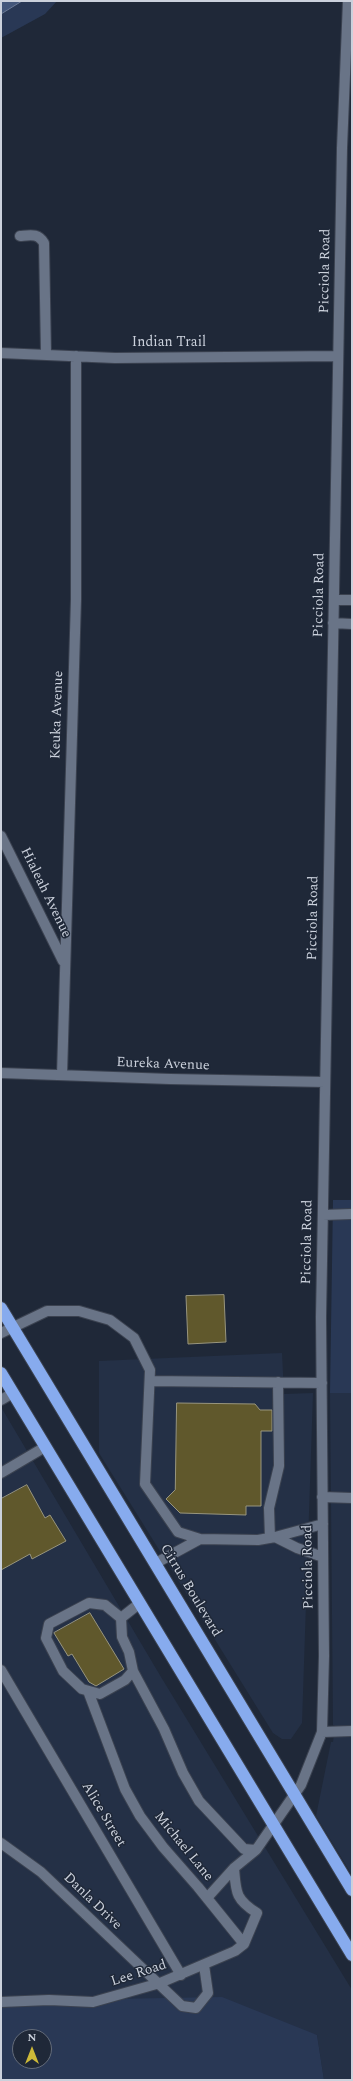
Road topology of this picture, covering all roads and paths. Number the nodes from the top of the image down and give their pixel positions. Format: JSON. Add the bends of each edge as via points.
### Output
{"nodes":[{"id":1,"x":348,"y":1,"type":"edge"},
{"id":2,"x":348,"y":71,"type":"edge"},
{"id":3,"x":20,"y":236,"type":"dead end"},
{"id":4,"x":1,"y":353,"type":"edge"},
{"id":5,"x":46,"y":354,"type":"junction"},
{"id":6,"x":76,"y":356,"type":"junction"},
{"id":7,"x":338,"y":356,"type":"junction"},
{"id":8,"x":334,"y":600,"type":"junction"},
{"id":9,"x":352,"y":600,"type":"edge"},
{"id":10,"x":333,"y":624,"type":"junction"},
{"id":11,"x":352,"y":624,"type":"edge"},
{"id":12,"x":1,"y":836,"type":"edge"},
{"id":13,"x":64,"y":963,"type":"junction"},
{"id":14,"x":1,"y":1073,"type":"edge"},
{"id":15,"x":62,"y":1075,"type":"junction"},
{"id":16,"x":325,"y":1082,"type":"junction"},
{"id":17,"x":352,"y":1214,"type":"edge"},
{"id":18,"x":323,"y":1215,"type":"junction"},
{"id":19,"x":1,"y":1308,"type":"edge"},
{"id":20,"x":13,"y":1328,"type":"junction"},
{"id":21,"x":1,"y":1333,"type":"edge"},
{"id":22,"x":1,"y":1373,"type":"edge"},
{"id":23,"x":150,"y":1381,"type":"junction"},
{"id":24,"x":278,"y":1382,"type":"junction"},
{"id":25,"x":322,"y":1383,"type":"junction"},
{"id":26,"x":13,"y":1394,"type":"junction"},
{"id":27,"x":1,"y":1400,"type":"edge"},
{"id":28,"x":45,"y":1447,"type":"junction"},
{"id":29,"x":1,"y":1473,"type":"edge"},
{"id":30,"x":322,"y":1497,"type":"junction"},
{"id":31,"x":352,"y":1498,"type":"edge"},
{"id":32,"x":323,"y":1524,"type":"junction"},
{"id":33,"x":272,"y":1537,"type":"junction"},
{"id":34,"x":200,"y":1539,"type":"junction"},
{"id":35,"x":323,"y":1557,"type":"junction"},
{"id":36,"x":156,"y":1563,"type":"junction"},
{"id":37,"x":140,"y":1603,"type":"junction"},
{"id":38,"x":121,"y":1618,"type":"junction"},
{"id":39,"x":1,"y":1670,"type":"edge"},
{"id":40,"x":133,"y":1671,"type":"junction"},
{"id":41,"x":88,"y":1691,"type":"junction"},
{"id":42,"x":352,"y":1731,"type":"edge"},
{"id":43,"x":322,"y":1732,"type":"junction"},
{"id":44,"x":294,"y":1794,"type":"junction"},
{"id":45,"x":274,"y":1824,"type":"junction"},
{"id":46,"x":1,"y":1843,"type":"edge"},
{"id":47,"x":256,"y":1850,"type":"junction"},
{"id":48,"x":234,"y":1868,"type":"junction"},
{"id":49,"x":352,"y":1890,"type":"edge"},
{"id":50,"x":207,"y":1898,"type":"junction"},
{"id":51,"x":244,"y":1944,"type":"junction"},
{"id":52,"x":352,"y":1955,"type":"edge"},
{"id":53,"x":204,"y":1964,"type":"junction"},
{"id":54,"x":182,"y":1975,"type":"junction"},
{"id":55,"x":160,"y":1983,"type":"junction"},
{"id":56,"x":1,"y":2002,"type":"edge"}],
"edges":[{"from":1,"to":2,"type":"street","name":"Picciola Road"},
{"from":2,"to":7,"type":"street","name":"Picciola Road"},
{"from":3,"to":5,"type":"street","via":[[34,234],[44,243]]},
{"from":4,"to":5,"type":"street","name":"Indian Trail"},
{"from":5,"to":6,"type":"street","name":"Indian Trail"},
{"from":6,"to":7,"type":"street","name":"Indian Trail"},
{"from":6,"to":13,"type":"street","name":"Keuka Avenue","via":[[76,599]]},
{"from":7,"to":8,"type":"street","name":"Picciola Road"},
{"from":8,"to":9,"type":"street"},
{"from":8,"to":10,"type":"street","name":"Picciola Road"},
{"from":10,"to":11,"type":"street"},
{"from":10,"to":16,"type":"street","name":"Picciola Road"},
{"from":12,"to":13,"type":"street","name":"Hialeah Avenue"},
{"from":13,"to":15,"type":"street","name":"Keuka Avenue"},
{"from":14,"to":15,"type":"street","name":"Eureka Avenue"},
{"from":15,"to":16,"type":"street","name":"Eureka Avenue"},
{"from":16,"to":18,"type":"street","name":"Picciola Road"},
{"from":17,"to":18,"type":"street"},
{"from":18,"to":25,"type":"street","name":"Picciola Road"},
{"from":19,"to":20,"type":"highway","name":"Citrus Boulevard"},
{"from":20,"to":21,"type":"street"},
{"from":20,"to":23,"type":"street","via":[[47,1311],[79,1311],[110,1320],[134,1338],[150,1370]]},
{"from":20,"to":36,"type":"highway","name":"Citrus Boulevard"},
{"from":22,"to":26,"type":"highway"},
{"from":23,"to":24,"type":"street"},
{"from":23,"to":34,"type":"street","via":[[145,1484],[178,1532]]},
{"from":24,"to":25,"type":"street"},
{"from":24,"to":33,"type":"street","via":[[279,1466],[269,1508]]},
{"from":25,"to":30,"type":"street","name":"Picciola Road"},
{"from":26,"to":27,"type":"street"},
{"from":26,"to":28,"type":"highway"},
{"from":28,"to":29,"type":"street"},
{"from":28,"to":37,"type":"highway"},
{"from":30,"to":31,"type":"street"},
{"from":30,"to":32,"type":"street","name":"Picciola Road"},
{"from":32,"to":33,"type":"street"},
{"from":32,"to":35,"type":"street","name":"Picciola Road"},
{"from":33,"to":34,"type":"street","via":[[258,1540]]},
{"from":33,"to":35,"type":"street"},
{"from":34,"to":36,"type":"street"},
{"from":35,"to":43,"type":"street","name":"Picciola Road"},
{"from":36,"to":44,"type":"highway","name":"Citrus Boulevard"},
{"from":37,"to":38,"type":"street"},
{"from":37,"to":45,"type":"highway"},
{"from":38,"to":40,"type":"street","via":[[122,1637],[129,1652]]},
{"from":38,"to":41,"type":"street","via":[[105,1605],[89,1603],[49,1624],[46,1638],[63,1671],[82,1689]]},
{"from":39,"to":54,"type":"street","name":"Alice Street"},
{"from":40,"to":41,"type":"street","via":[[125,1680],[100,1694]]},
{"from":40,"to":47,"type":"street","via":[[199,1801],[244,1849]]},
{"from":41,"to":50,"type":"street","name":"Michael Lane","via":[[125,1789],[140,1816]]},
{"from":42,"to":43,"type":"street"},
{"from":43,"to":44,"type":"street","name":"Picciola Road","via":[[301,1785]]},
{"from":44,"to":45,"type":"street","name":"Picciola Road"},
{"from":44,"to":49,"type":"highway","name":"Citrus Boulevard"},
{"from":45,"to":47,"type":"street"},
{"from":45,"to":52,"type":"highway"},
{"from":46,"to":55,"type":"street","name":"Danla Drive","via":[[41,1872]]},
{"from":47,"to":48,"type":"street"},
{"from":48,"to":50,"type":"street"},
{"from":48,"to":51,"type":"street","via":[[236,1889],[243,1904],[257,1913]]},
{"from":50,"to":51,"type":"street","name":"Michael Lane"},
{"from":51,"to":53,"type":"street","name":"Lee Road","via":[[235,1951]]},
{"from":53,"to":54,"type":"street","name":"Lee Road"},
{"from":53,"to":55,"type":"street","name":"Danla Drive","via":[[208,1993],[196,2008],[182,2006]]},
{"from":54,"to":55,"type":"street","name":"Lee Road"},
{"from":55,"to":56,"type":"street","name":"Lee Road","via":[[93,2002]]}]}
